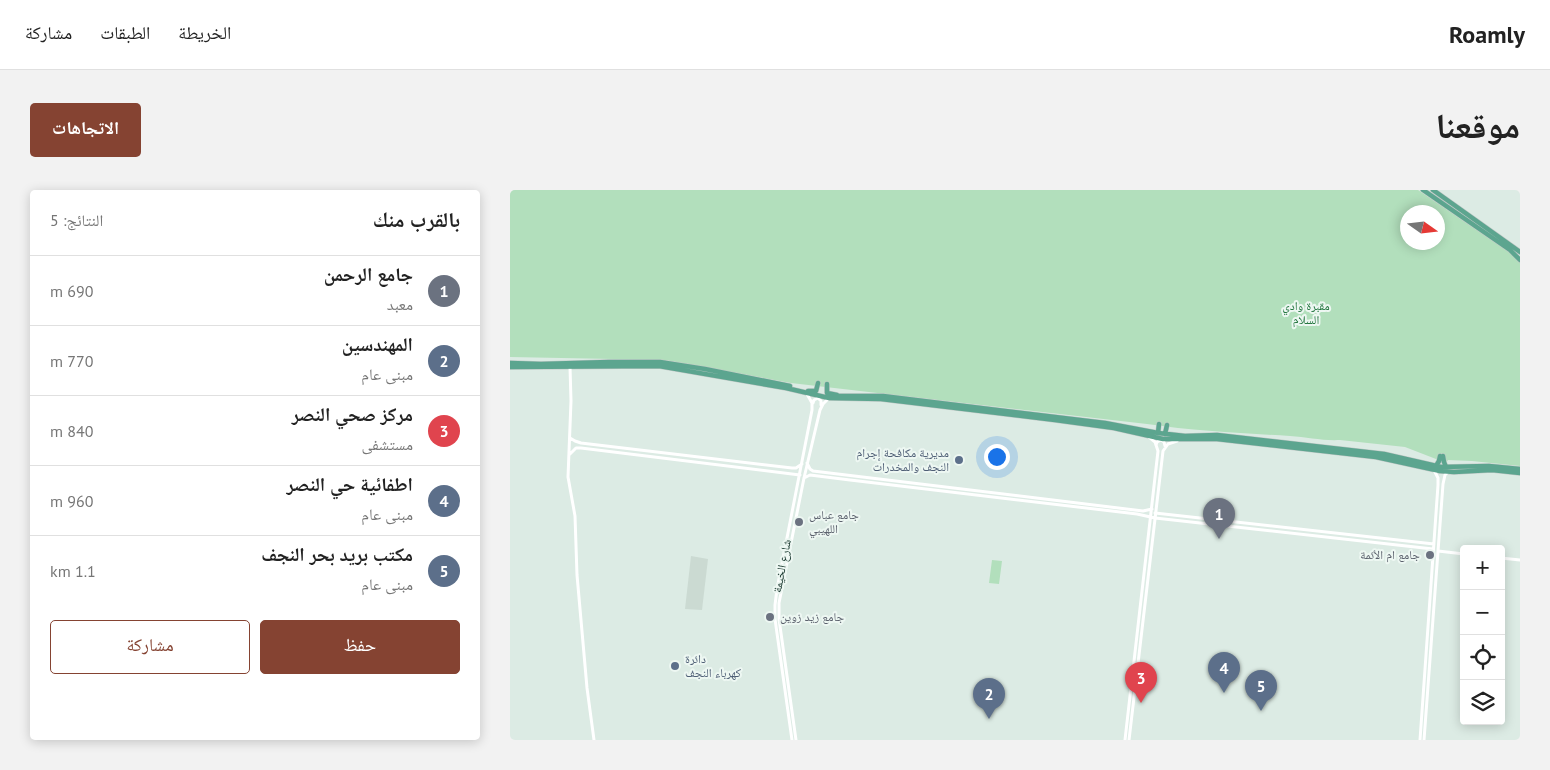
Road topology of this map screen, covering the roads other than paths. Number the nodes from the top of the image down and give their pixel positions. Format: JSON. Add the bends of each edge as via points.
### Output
{"nodes":[{"id":1,"x":1422,"y":190,"type":"edge"},
{"id":2,"x":1433,"y":190,"type":"edge"},
{"id":3,"x":1520,"y":252,"type":"edge"},
{"id":4,"x":1520,"y":260,"type":"edge"},
{"id":5,"x":510,"y":365,"type":"edge"},
{"id":6,"x":526,"y":366,"type":"junction"},
{"id":7,"x":570,"y":367,"type":"junction"},
{"id":8,"x":818,"y":383,"type":"dead end"},
{"id":9,"x":772,"y":384,"type":"junction"},
{"id":10,"x":827,"y":384,"type":"dead end"},
{"id":11,"x":807,"y":393,"type":"junction"},
{"id":12,"x":838,"y":396,"type":"junction"},
{"id":13,"x":829,"y":398,"type":"junction"},
{"id":14,"x":812,"y":405,"type":"junction"},
{"id":15,"x":821,"y":406,"type":"junction"},
{"id":16,"x":1160,"y":424,"type":"dead end"},
{"id":17,"x":1167,"y":424,"type":"dead end"},
{"id":18,"x":1118,"y":427,"type":"junction"},
{"id":19,"x":1127,"y":429,"type":"junction"},
{"id":20,"x":1158,"y":434,"type":"junction"},
{"id":21,"x":1165,"y":434,"type":"junction"},
{"id":22,"x":1149,"y":437,"type":"junction"},
{"id":23,"x":570,"y":438,"type":"junction"},
{"id":24,"x":1194,"y":438,"type":"junction"},
{"id":25,"x":1182,"y":440,"type":"junction"},
{"id":26,"x":582,"y":443,"type":"junction"},
{"id":27,"x":1156,"y":446,"type":"junction"},
{"id":28,"x":1165,"y":447,"type":"junction"},
{"id":29,"x":581,"y":448,"type":"junction"},
{"id":30,"x":569,"y":454,"type":"junction"},
{"id":31,"x":680,"y":455,"type":"junction"},
{"id":32,"x":694,"y":456,"type":"junction"},
{"id":33,"x":679,"y":460,"type":"junction"},
{"id":34,"x":693,"y":462,"type":"junction"},
{"id":35,"x":807,"y":463,"type":"junction"},
{"id":36,"x":802,"y":464,"type":"junction"},
{"id":37,"x":789,"y":468,"type":"junction"},
{"id":38,"x":1435,"y":468,"type":"junction"},
{"id":39,"x":1487,"y":468,"type":"junction"},
{"id":40,"x":1520,"y":469,"type":"edge"},
{"id":41,"x":812,"y":470,"type":"junction"},
{"id":42,"x":1447,"y":470,"type":"junction"},
{"id":43,"x":1520,"y":473,"type":"edge"},
{"id":44,"x":788,"y":474,"type":"junction"},
{"id":45,"x":800,"y":475,"type":"junction"},
{"id":46,"x":810,"y":476,"type":"junction"},
{"id":47,"x":1437,"y":476,"type":"junction"},
{"id":48,"x":1444,"y":477,"type":"junction"},
{"id":49,"x":804,"y":478,"type":"junction"},
{"id":50,"x":974,"y":493,"type":"junction"},
{"id":51,"x":986,"y":494,"type":"junction"},
{"id":52,"x":1152,"y":509,"type":"junction"},
{"id":53,"x":1155,"y":512,"type":"junction"},
{"id":54,"x":787,"y":515,"type":"dead end"},
{"id":55,"x":792,"y":516,"type":"junction"},
{"id":56,"x":1153,"y":518,"type":"junction"},
{"id":57,"x":1272,"y":526,"type":"junction"},
{"id":58,"x":1282,"y":527,"type":"junction"},
{"id":59,"x":1272,"y":531,"type":"junction"},
{"id":60,"x":1281,"y":532,"type":"junction"},
{"id":61,"x":789,"y":541,"type":"junction"},
{"id":62,"x":1405,"y":541,"type":"junction"},
{"id":63,"x":1434,"y":544,"type":"junction"},
{"id":64,"x":1404,"y":546,"type":"junction"},
{"id":65,"x":1433,"y":549,"type":"junction"},
{"id":66,"x":1438,"y":551,"type":"junction"},
{"id":67,"x":1460,"y":554,"type":"edge"},
{"id":68,"x":783,"y":557,"type":"junction"},
{"id":69,"x":1505,"y":558,"type":"edge"},
{"id":70,"x":787,"y":560,"type":"junction"},
{"id":71,"x":1520,"y":560,"type":"edge"},
{"id":72,"x":1431,"y":612,"type":"junction"},
{"id":73,"x":1430,"y":624,"type":"junction"},
{"id":74,"x":1138,"y":648,"type":"junction"},
{"id":75,"x":787,"y":705,"type":"junction"},
{"id":76,"x":792,"y":711,"type":"junction"},
{"id":77,"x":790,"y":722,"type":"junction"},
{"id":78,"x":794,"y":728,"type":"junction"},
{"id":79,"x":594,"y":740,"type":"edge"},
{"id":80,"x":794,"y":740,"type":"edge"},
{"id":81,"x":1125,"y":740,"type":"edge"},
{"id":82,"x":1129,"y":740,"type":"edge"},
{"id":83,"x":1420,"y":740,"type":"edge"},
{"id":84,"x":1424,"y":740,"type":"edge"}],
"edges":[{"from":1,"to":4,"type":"main road"},
{"from":2,"to":3,"type":"main road"},
{"from":5,"to":6,"type":"main road"},
{"from":6,"to":7,"type":"main road"},
{"from":6,"to":9,"type":"main road","via":[[660,362]]},
{"from":7,"to":9,"type":"main road","via":[[659,366]]},
{"from":7,"to":23,"type":"street"},
{"from":8,"to":11,"type":"main road","via":[[817,390]]},
{"from":9,"to":11,"type":"main road"},
{"from":10,"to":12,"type":"main road","via":[[827,393]]},
{"from":11,"to":12,"type":"main road"},
{"from":11,"to":13,"type":"main road"},
{"from":11,"to":14,"type":"street"},
{"from":12,"to":18,"type":"main road","via":[[884,396]]},
{"from":13,"to":15,"type":"street"},
{"from":13,"to":18,"type":"main road","via":[[881,399]]},
{"from":14,"to":15,"type":"street","via":[[818,398]]},
{"from":14,"to":36,"type":"street","name":"شارع الخيمة"},
{"from":15,"to":35,"type":"street","name":"شارع الخيمة"},
{"from":16,"to":20,"type":"main road"},
{"from":17,"to":21,"type":"main road"},
{"from":18,"to":19,"type":"main road"},
{"from":19,"to":20,"type":"main road"},
{"from":19,"to":22,"type":"main road"},
{"from":20,"to":21,"type":"main road"},
{"from":21,"to":24,"type":"main road"},
{"from":22,"to":25,"type":"main road"},
{"from":22,"to":27,"type":"street"},
{"from":23,"to":26,"type":"street"},
{"from":23,"to":30,"type":"street"},
{"from":24,"to":25,"type":"main road"},
{"from":24,"to":38,"type":"main road","via":[[1401,460]]},
{"from":25,"to":28,"type":"street","via":[[1170,442]]},
{"from":26,"to":29,"type":"street"},
{"from":26,"to":31,"type":"street"},
{"from":27,"to":28,"type":"street","via":[[1161,440]]},
{"from":27,"to":52,"type":"street"},
{"from":28,"to":53,"type":"street"},
{"from":29,"to":30,"type":"street"},
{"from":29,"to":33,"type":"street"},
{"from":30,"to":79,"type":"street","via":[[577,585]]},
{"from":31,"to":32,"type":"street"},
{"from":31,"to":33,"type":"street"},
{"from":32,"to":34,"type":"street"},
{"from":32,"to":37,"type":"street"},
{"from":33,"to":34,"type":"street"},
{"from":34,"to":44,"type":"street"},
{"from":35,"to":41,"type":"street"},
{"from":35,"to":49,"type":"street","name":"شارع الخيمة"},
{"from":36,"to":37,"type":"street"},
{"from":36,"to":45,"type":"street","name":"شارع الخيمة"},
{"from":37,"to":44,"type":"street"},
{"from":38,"to":42,"type":"main road"},
{"from":38,"to":42,"type":"main road","via":[[1442,456]]},
{"from":38,"to":47,"type":"street"},
{"from":39,"to":40,"type":"main road"},
{"from":39,"to":42,"type":"main road"},
{"from":39,"to":43,"type":"main road"},
{"from":41,"to":46,"type":"street"},
{"from":41,"to":50,"type":"street"},
{"from":42,"to":48,"type":"street"},
{"from":44,"to":45,"type":"street"},
{"from":45,"to":55,"type":"street","name":"شارع الخيمة"},
{"from":46,"to":49,"type":"street"},
{"from":46,"to":50,"type":"street"},
{"from":47,"to":48,"type":"street","via":[[1440,472]]},
{"from":47,"to":63,"type":"street"},
{"from":48,"to":66,"type":"street"},
{"from":49,"to":61,"type":"street","name":"شارع الخيمة"},
{"from":50,"to":51,"type":"street"},
{"from":51,"to":52,"type":"street","via":[[1144,511]]},
{"from":51,"to":56,"type":"street"},
{"from":52,"to":56,"type":"street"},
{"from":53,"to":56,"type":"street"},
{"from":53,"to":57,"type":"street"},
{"from":54,"to":55,"type":"street"},
{"from":55,"to":61,"type":"street","name":"شارع الخيمة"},
{"from":56,"to":59,"type":"street"},
{"from":56,"to":74,"type":"street"},
{"from":57,"to":58,"type":"street"},
{"from":57,"to":59,"type":"street"},
{"from":58,"to":60,"type":"street"},
{"from":58,"to":62,"type":"street"},
{"from":59,"to":60,"type":"street"},
{"from":60,"to":64,"type":"street"},
{"from":61,"to":68,"type":"street","name":"شارع الخيمة"},
{"from":61,"to":70,"type":"street","name":"شارع الخيمة"},
{"from":62,"to":63,"type":"street"},
{"from":62,"to":64,"type":"street"},
{"from":63,"to":65,"type":"street"},
{"from":64,"to":65,"type":"street"},
{"from":65,"to":72,"type":"street"},
{"from":66,"to":67,"type":"street"},
{"from":66,"to":72,"type":"street"},
{"from":68,"to":70,"type":"street","via":[[786,556]]},
{"from":68,"to":75,"type":"street","name":"شارع الخيمة","via":[[775,611]]},
{"from":69,"to":71,"type":"street"},
{"from":70,"to":76,"type":"street","name":"شارع الخيمة","via":[[778,603]]},
{"from":72,"to":73,"type":"street"},
{"from":73,"to":83,"type":"street"},
{"from":73,"to":84,"type":"street"},
{"from":74,"to":81,"type":"street"},
{"from":74,"to":82,"type":"street"},
{"from":75,"to":76,"type":"street"},
{"from":75,"to":77,"type":"street","name":"شارع الخيمة"},
{"from":76,"to":78,"type":"street","name":"شارع الخيمة"},
{"from":77,"to":78,"type":"street"},
{"from":77,"to":80,"type":"street","name":"شارع الخيمة"},
{"from":78,"to":80,"type":"street","name":"شارع الخيمة"}]}
